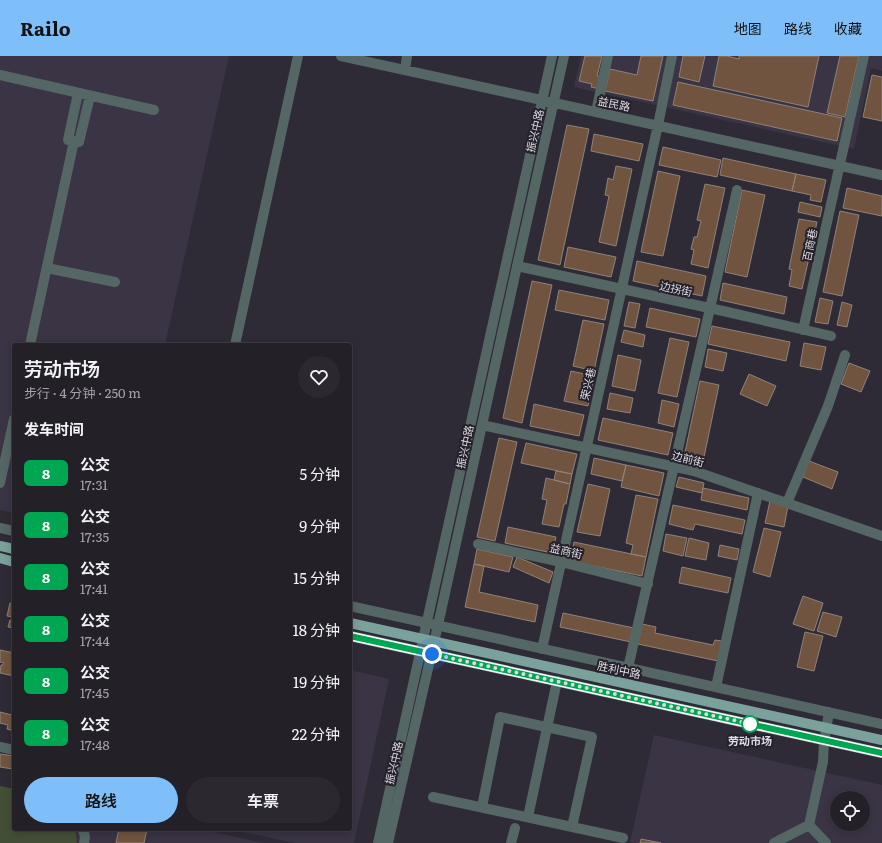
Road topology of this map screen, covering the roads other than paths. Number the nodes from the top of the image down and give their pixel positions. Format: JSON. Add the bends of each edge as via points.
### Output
{"nodes":[{"id":1,"x":298,"y":56,"type":"edge"},
{"id":2,"x":341,"y":56,"type":"edge"},
{"id":3,"x":408,"y":56,"type":"edge"},
{"id":4,"x":552,"y":56,"type":"edge"},
{"id":5,"x":564,"y":56,"type":"edge"},
{"id":6,"x":608,"y":56,"type":"edge"},
{"id":7,"x":672,"y":56,"type":"edge"},
{"id":8,"x":864,"y":56,"type":"edge"},
{"id":9,"x":405,"y":70,"type":"junction"},
{"id":10,"x":0,"y":75,"type":"edge"},
{"id":11,"x":78,"y":93,"type":"junction"},
{"id":12,"x":90,"y":96,"type":"junction"},
{"id":13,"x":542,"y":100,"type":"junction"},
{"id":14,"x":554,"y":103,"type":"junction"},
{"id":15,"x":154,"y":110,"type":"dead end"},
{"id":16,"x":596,"y":112,"type":"junction"},
{"id":17,"x":658,"y":125,"type":"junction"},
{"id":18,"x":74,"y":141,"type":"junction"},
{"id":19,"x":840,"y":165,"type":"junction"},
{"id":20,"x":882,"y":175,"type":"edge"},
{"id":21,"x":737,"y":190,"type":"dead end"},
{"id":22,"x":516,"y":266,"type":"junction"},
{"id":23,"x":47,"y":268,"type":"junction"},
{"id":24,"x":114,"y":282,"type":"dead end"},
{"id":25,"x":622,"y":289,"type":"junction"},
{"id":26,"x":710,"y":308,"type":"junction"},
{"id":27,"x":803,"y":330,"type":"junction"},
{"id":28,"x":831,"y":336,"type":"dead end"},
{"id":29,"x":30,"y":343,"type":"edge"},
{"id":30,"x":235,"y":343,"type":"edge"},
{"id":31,"x":845,"y":355,"type":"dead end"},
{"id":32,"x":482,"y":425,"type":"junction"},
{"id":33,"x":12,"y":428,"type":"edge"},
{"id":34,"x":586,"y":448,"type":"junction"},
{"id":35,"x":674,"y":467,"type":"junction"},
{"id":36,"x":0,"y":483,"type":"edge"},
{"id":37,"x":758,"y":493,"type":"junction"},
{"id":38,"x":788,"y":503,"type":"junction"},
{"id":39,"x":0,"y":528,"type":"edge"},
{"id":40,"x":12,"y":531,"type":"edge"},
{"id":41,"x":882,"y":536,"type":"edge"},
{"id":42,"x":478,"y":544,"type":"dead end"},
{"id":43,"x":0,"y":546,"type":"edge"},
{"id":44,"x":12,"y":549,"type":"edge"},
{"id":45,"x":0,"y":558,"type":"edge"},
{"id":46,"x":12,"y":561,"type":"edge"},
{"id":47,"x":561,"y":562,"type":"junction"},
{"id":48,"x":648,"y":584,"type":"junction"},
{"id":49,"x":352,"y":606,"type":"edge"},
{"id":50,"x":352,"y":623,"type":"edge"},
{"id":51,"x":426,"y":623,"type":"junction"},
{"id":52,"x":438,"y":626,"type":"junction"},
{"id":53,"x":352,"y":636,"type":"edge"},
{"id":54,"x":423,"y":639,"type":"junction"},
{"id":55,"x":434,"y":642,"type":"junction"},
{"id":56,"x":542,"y":649,"type":"junction"},
{"id":57,"x":420,"y":651,"type":"junction"},
{"id":58,"x":432,"y":654,"type":"junction"},
{"id":59,"x":628,"y":668,"type":"junction"},
{"id":60,"x":557,"y":681,"type":"junction"},
{"id":61,"x":716,"y":687,"type":"junction"},
{"id":62,"x":829,"y":712,"type":"junction"},
{"id":63,"x":882,"y":724,"type":"edge"},
{"id":64,"x":548,"y":728,"type":"junction"},
{"id":65,"x":826,"y":728,"type":"junction"},
{"id":66,"x":824,"y":740,"type":"junction"},
{"id":67,"x":882,"y":740,"type":"edge"},
{"id":68,"x":0,"y":747,"type":"edge"},
{"id":69,"x":12,"y":750,"type":"edge"},
{"id":70,"x":882,"y":753,"type":"edge"},
{"id":71,"x":434,"y":797,"type":"dead end"},
{"id":72,"x":482,"y":807,"type":"junction"},
{"id":73,"x":528,"y":817,"type":"junction"},
{"id":74,"x":809,"y":825,"type":"junction"},
{"id":75,"x":572,"y":827,"type":"junction"},
{"id":76,"x":515,"y":828,"type":"dead end"},
{"id":77,"x":84,"y":831,"type":"edge"},
{"id":78,"x":623,"y":838,"type":"dead end"},
{"id":79,"x":84,"y":843,"type":"edge"},
{"id":80,"x":378,"y":843,"type":"edge"},
{"id":81,"x":388,"y":843,"type":"edge"},
{"id":82,"x":511,"y":843,"type":"edge"},
{"id":83,"x":774,"y":843,"type":"edge"},
{"id":84,"x":826,"y":843,"type":"edge"}],
"edges":[{"from":1,"to":30,"type":"street"},
{"from":2,"to":9,"type":"street","name":"益民路"},
{"from":3,"to":9,"type":"street"},
{"from":4,"to":13,"type":"street","name":"振兴中路"},
{"from":5,"to":14,"type":"street","name":"振兴中路"},
{"from":6,"to":16,"type":"street"},
{"from":7,"to":17,"type":"street","name":"荣兴巷"},
{"from":8,"to":19,"type":"street","name":"百商巷"},
{"from":9,"to":13,"type":"street","name":"益民路"},
{"from":10,"to":11,"type":"street"},
{"from":11,"to":12,"type":"street"},
{"from":11,"to":18,"type":"street","via":[[68,140]]},
{"from":12,"to":15,"type":"street"},
{"from":12,"to":18,"type":"street","via":[[79,142]]},
{"from":13,"to":14,"type":"street","name":"益民路"},
{"from":13,"to":51,"type":"street","name":"振兴中路"},
{"from":14,"to":16,"type":"street","name":"益民路"},
{"from":14,"to":22,"type":"street","name":"振兴中路"},
{"from":16,"to":17,"type":"street","name":"益民路"},
{"from":17,"to":19,"type":"street","name":"益民路"},
{"from":17,"to":25,"type":"street","name":"荣兴巷"},
{"from":18,"to":23,"type":"street"},
{"from":19,"to":20,"type":"street","name":"益民路"},
{"from":19,"to":27,"type":"street","name":"百商巷"},
{"from":21,"to":26,"type":"street"},
{"from":22,"to":25,"type":"street","name":"边拐街"},
{"from":22,"to":32,"type":"street","name":"振兴中路"},
{"from":23,"to":24,"type":"street"},
{"from":23,"to":29,"type":"street"},
{"from":25,"to":26,"type":"street","name":"边拐街"},
{"from":25,"to":34,"type":"street","name":"荣兴巷"},
{"from":26,"to":27,"type":"street","name":"边拐街"},
{"from":26,"to":35,"type":"street"},
{"from":27,"to":28,"type":"street","name":"边拐街"},
{"from":31,"to":38,"type":"street","via":[[828,406]]},
{"from":32,"to":34,"type":"street","name":"边前街"},
{"from":32,"to":52,"type":"street","name":"振兴中路"},
{"from":33,"to":36,"type":"street"},
{"from":34,"to":35,"type":"street","name":"边前街"},
{"from":34,"to":47,"type":"street","name":"荣兴巷"},
{"from":35,"to":37,"type":"street","name":"边前街"},
{"from":35,"to":48,"type":"street"},
{"from":37,"to":38,"type":"street","name":"边前街"},
{"from":37,"to":61,"type":"street"},
{"from":38,"to":41,"type":"street","name":"边前街"},
{"from":39,"to":40,"type":"street"},
{"from":42,"to":47,"type":"street","name":"益商街"},
{"from":43,"to":44,"type":"main road"},
{"from":45,"to":46,"type":"main road"},
{"from":47,"to":48,"type":"street","name":"益商街"},
{"from":47,"to":56,"type":"street","name":"荣兴巷"},
{"from":48,"to":59,"type":"street"},
{"from":49,"to":51,"type":"street"},
{"from":50,"to":54,"type":"main road","name":"胜利中路"},
{"from":51,"to":52,"type":"street"},
{"from":51,"to":54,"type":"street","name":"振兴中路"},
{"from":52,"to":55,"type":"street","name":"振兴中路"},
{"from":52,"to":56,"type":"street"},
{"from":53,"to":57,"type":"main road"},
{"from":54,"to":55,"type":"main road","name":"胜利中路"},
{"from":54,"to":57,"type":"street","name":"振兴中路"},
{"from":55,"to":58,"type":"street","name":"振兴中路"},
{"from":55,"to":65,"type":"main road","name":"胜利中路"},
{"from":56,"to":59,"type":"street"},
{"from":57,"to":58,"type":"main road"},
{"from":57,"to":80,"type":"street","name":"振兴中路"},
{"from":58,"to":60,"type":"main road"},
{"from":58,"to":81,"type":"street","name":"振兴中路"},
{"from":59,"to":61,"type":"street"},
{"from":60,"to":64,"type":"street"},
{"from":60,"to":66,"type":"main road"},
{"from":61,"to":62,"type":"street"},
{"from":62,"to":63,"type":"street"},
{"from":62,"to":65,"type":"street"},
{"from":64,"to":72,"type":"street","via":[[500,717]]},
{"from":64,"to":73,"type":"street"},
{"from":64,"to":75,"type":"street","via":[[592,737]]},
{"from":65,"to":66,"type":"street"},
{"from":65,"to":67,"type":"main road","name":"胜利中路"},
{"from":66,"to":70,"type":"main road"},
{"from":66,"to":74,"type":"street","via":[[823,762]]},
{"from":68,"to":69,"type":"street"},
{"from":71,"to":72,"type":"street"},
{"from":72,"to":73,"type":"street"},
{"from":73,"to":75,"type":"street"},
{"from":74,"to":83,"type":"street"},
{"from":74,"to":84,"type":"street"},
{"from":75,"to":78,"type":"street"},
{"from":76,"to":82,"type":"street"},
{"from":77,"to":79,"type":"street"}]}
